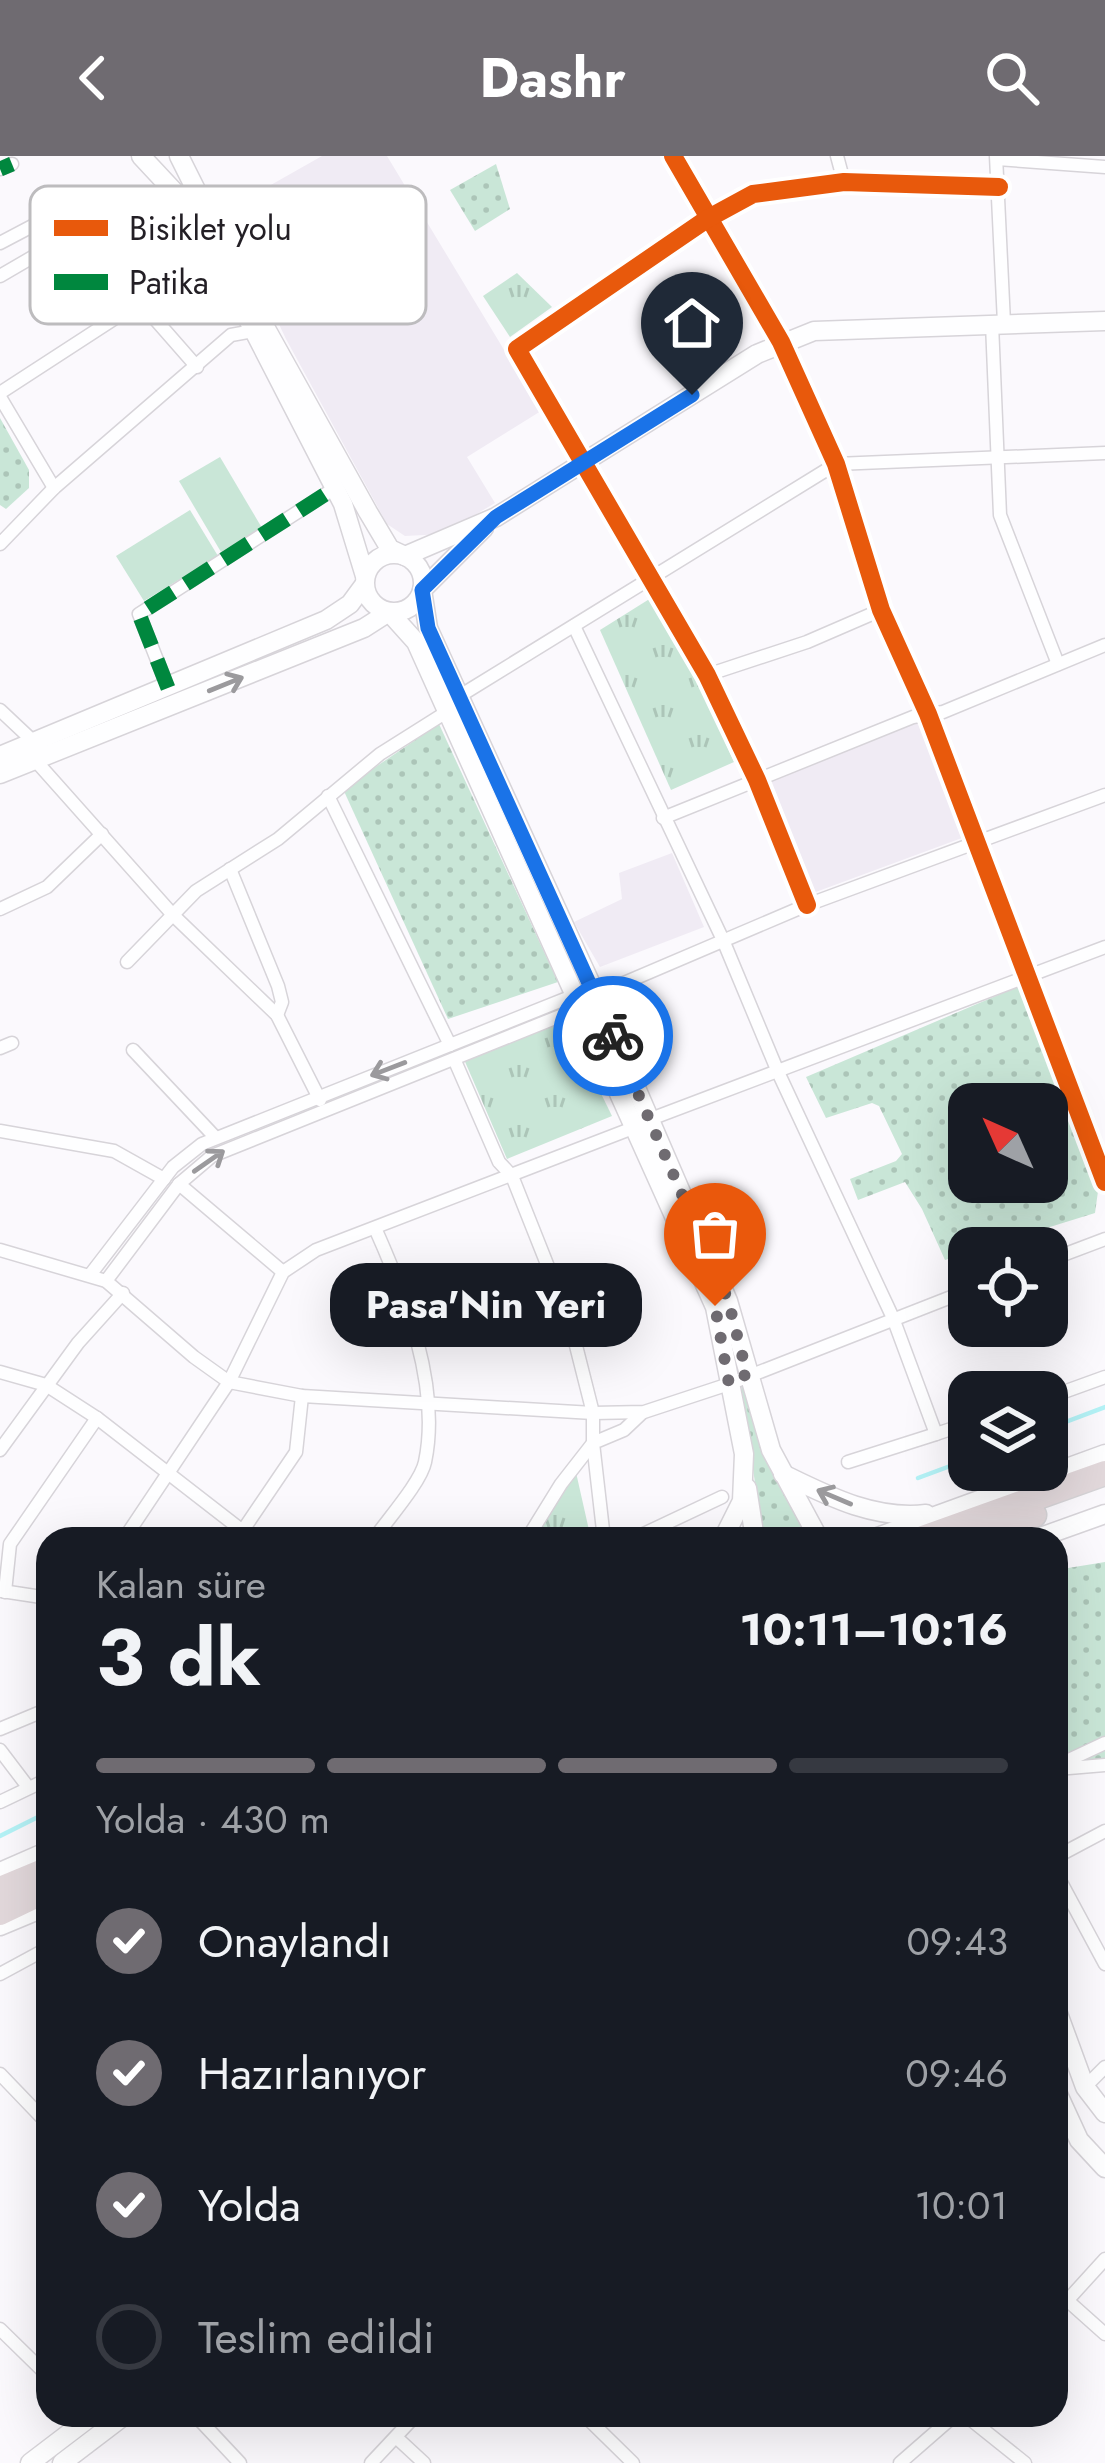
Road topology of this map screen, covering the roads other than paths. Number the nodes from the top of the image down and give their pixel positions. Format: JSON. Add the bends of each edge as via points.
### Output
{"nodes":[{"id":1,"x":141,"y":156,"type":"edge"},
{"id":2,"x":179,"y":156,"type":"edge"},
{"id":3,"x":673,"y":156,"type":"edge"},
{"id":4,"x":837,"y":156,"type":"edge"},
{"id":5,"x":997,"y":158,"type":"edge"},
{"id":6,"x":1105,"y":167,"type":"edge"},
{"id":7,"x":844,"y":182,"type":"junction"},
{"id":8,"x":169,"y":186,"type":"edge"},
{"id":9,"x":194,"y":186,"type":"edge"},
{"id":10,"x":998,"y":188,"type":"junction"},
{"id":11,"x":707,"y":219,"type":"junction"},
{"id":12,"x":30,"y":228,"type":"edge"},
{"id":13,"x":0,"y":243,"type":"edge"},
{"id":14,"x":30,"y":258,"type":"edge"},
{"id":15,"x":0,"y":276,"type":"edge"},
{"id":16,"x":1105,"y":321,"type":"edge"},
{"id":17,"x":998,"y":323,"type":"junction"},
{"id":18,"x":107,"y":324,"type":"edge"},
{"id":19,"x":159,"y":324,"type":"edge"},
{"id":20,"x":249,"y":324,"type":"edge"},
{"id":21,"x":264,"y":324,"type":"edge"},
{"id":22,"x":253,"y":331,"type":"junction"},
{"id":23,"x":781,"y":342,"type":"junction"},
{"id":24,"x":197,"y":367,"type":"junction"},
{"id":25,"x":0,"y":395,"type":"edge"},
{"id":26,"x":1105,"y":453,"type":"edge"},
{"id":27,"x":997,"y":457,"type":"junction"},
{"id":28,"x":836,"y":464,"type":"junction"},
{"id":29,"x":583,"y":465,"type":"junction"},
{"id":30,"x":54,"y":488,"type":"junction"},
{"id":31,"x":334,"y":488,"type":"junction"},
{"id":32,"x":496,"y":517,"type":"junction"},
{"id":33,"x":1,"y":542,"type":"edge"},
{"id":34,"x":405,"y":556,"type":"junction"},
{"id":35,"x":652,"y":577,"type":"junction"},
{"id":36,"x":365,"y":580,"type":"junction"},
{"id":37,"x":422,"y":590,"type":"junction"},
{"id":38,"x":881,"y":610,"type":"junction"},
{"id":39,"x":389,"y":612,"type":"junction"},
{"id":40,"x":574,"y":626,"type":"junction"},
{"id":41,"x":1105,"y":645,"type":"edge"},
{"id":42,"x":1058,"y":664,"type":"junction"},
{"id":43,"x":707,"y":675,"type":"junction"},
{"id":44,"x":168,"y":688,"type":"junction"},
{"id":45,"x":451,"y":705,"type":"junction"},
{"id":46,"x":0,"y":710,"type":"edge"},
{"id":47,"x":928,"y":714,"type":"junction"},
{"id":48,"x":34,"y":751,"type":"junction"},
{"id":49,"x":0,"y":756,"type":"edge"},
{"id":50,"x":0,"y":774,"type":"edge"},
{"id":51,"x":757,"y":780,"type":"junction"},
{"id":52,"x":1105,"y":795,"type":"edge"},
{"id":53,"x":328,"y":796,"type":"junction"},
{"id":54,"x":663,"y":818,"type":"junction"},
{"id":55,"x":102,"y":834,"type":"junction"},
{"id":56,"x":977,"y":845,"type":"junction"},
{"id":57,"x":230,"y":869,"type":"junction"},
{"id":58,"x":808,"y":904,"type":"junction"},
{"id":59,"x":0,"y":909,"type":"edge"},
{"id":60,"x":173,"y":915,"type":"junction"},
{"id":61,"x":724,"y":940,"type":"junction"},
{"id":62,"x":1105,"y":947,"type":"edge"},
{"id":63,"x":127,"y":962,"type":"dead end"},
{"id":64,"x":1026,"y":977,"type":"junction"},
{"id":65,"x":584,"y":999,"type":"junction"},
{"id":66,"x":277,"y":1015,"type":"junction"},
{"id":67,"x":450,"y":1045,"type":"junction"},
{"id":68,"x":133,"y":1050,"type":"dead end"},
{"id":69,"x":455,"y":1061,"type":"junction"},
{"id":70,"x":778,"y":1072,"type":"junction"},
{"id":71,"x":318,"y":1095,"type":"junction"},
{"id":72,"x":326,"y":1112,"type":"junction"},
{"id":73,"x":640,"y":1124,"type":"junction"},
{"id":74,"x":0,"y":1131,"type":"edge"},
{"id":75,"x":215,"y":1137,"type":"junction"},
{"id":76,"x":512,"y":1176,"type":"junction"},
{"id":77,"x":164,"y":1179,"type":"junction"},
{"id":78,"x":1105,"y":1182,"type":"edge"},
{"id":79,"x":179,"y":1184,"type":"junction"},
{"id":80,"x":375,"y":1228,"type":"junction"},
{"id":81,"x":1105,"y":1239,"type":"edge"},
{"id":82,"x":0,"y":1250,"type":"edge"},
{"id":83,"x":1068,"y":1253,"type":"edge"},
{"id":84,"x":283,"y":1272,"type":"junction"},
{"id":85,"x":90,"y":1275,"type":"junction"},
{"id":86,"x":106,"y":1281,"type":"junction"},
{"id":87,"x":123,"y":1293,"type":"junction"},
{"id":88,"x":948,"y":1298,"type":"edge"},
{"id":89,"x":893,"y":1318,"type":"junction"},
{"id":90,"x":0,"y":1372,"type":"edge"},
{"id":91,"x":1105,"y":1378,"type":"edge"},
{"id":92,"x":738,"y":1379,"type":"junction"},
{"id":93,"x":229,"y":1382,"type":"junction"},
{"id":94,"x":46,"y":1385,"type":"junction"},
{"id":95,"x":1068,"y":1390,"type":"edge"},
{"id":96,"x":302,"y":1396,"type":"junction"},
{"id":97,"x":426,"y":1406,"type":"junction"},
{"id":98,"x":644,"y":1412,"type":"junction"},
{"id":99,"x":593,"y":1413,"type":"junction"},
{"id":100,"x":97,"y":1418,"type":"junction"},
{"id":101,"x":948,"y":1430,"type":"edge"},
{"id":102,"x":936,"y":1434,"type":"junction"},
{"id":103,"x":593,"y":1443,"type":"junction"},
{"id":104,"x":0,"y":1450,"type":"edge"},
{"id":105,"x":1105,"y":1454,"type":"edge"},
{"id":106,"x":848,"y":1462,"type":"dead end"},
{"id":107,"x":172,"y":1472,"type":"junction"},
{"id":108,"x":1105,"y":1473,"type":"edge"},
{"id":109,"x":783,"y":1474,"type":"junction"},
{"id":110,"x":744,"y":1478,"type":"junction"},
{"id":111,"x":1105,"y":1488,"type":"edge"},
{"id":112,"x":722,"y":1497,"type":"dead end"},
{"id":113,"x":1105,"y":1514,"type":"edge"},
{"id":114,"x":974,"y":1524,"type":"edge"},
{"id":115,"x":133,"y":1527,"type":"edge"},
{"id":116,"x":234,"y":1527,"type":"edge"},
{"id":117,"x":250,"y":1527,"type":"edge"},
{"id":118,"x":382,"y":1527,"type":"edge"},
{"id":119,"x":534,"y":1527,"type":"edge"},
{"id":120,"x":603,"y":1527,"type":"edge"},
{"id":121,"x":658,"y":1527,"type":"edge"},
{"id":122,"x":729,"y":1527,"type":"edge"},
{"id":123,"x":753,"y":1527,"type":"edge"},
{"id":124,"x":812,"y":1527,"type":"edge"},
{"id":125,"x":1068,"y":1527,"type":"edge"},
{"id":126,"x":3,"y":1552,"type":"edge"},
{"id":127,"x":3,"y":1591,"type":"edge"},
{"id":128,"x":36,"y":1596,"type":"edge"},
{"id":129,"x":36,"y":1714,"type":"edge"},
{"id":130,"x":0,"y":1729,"type":"edge"},
{"id":131,"x":1105,"y":1742,"type":"edge"},
{"id":132,"x":0,"y":1750,"type":"edge"},
{"id":133,"x":1068,"y":1762,"type":"edge"},
{"id":134,"x":1105,"y":1765,"type":"edge"},
{"id":135,"x":1068,"y":1767,"type":"edge"},
{"id":136,"x":36,"y":1784,"type":"edge"},
{"id":137,"x":28,"y":1787,"type":"junction"},
{"id":138,"x":0,"y":1802,"type":"edge"},
{"id":139,"x":1105,"y":1831,"type":"edge"},
{"id":140,"x":1068,"y":1851,"type":"edge"},
{"id":141,"x":36,"y":1856,"type":"edge"},
{"id":142,"x":0,"y":1872,"type":"edge"},
{"id":143,"x":36,"y":1874,"type":"edge"},
{"id":144,"x":0,"y":1888,"type":"edge"},
{"id":145,"x":1068,"y":1896,"type":"edge"},
{"id":146,"x":36,"y":1909,"type":"edge"},
{"id":147,"x":0,"y":1912,"type":"edge"},
{"id":148,"x":36,"y":1912,"type":"edge"},
{"id":149,"x":0,"y":1926,"type":"edge"},
{"id":150,"x":36,"y":1954,"type":"edge"},
{"id":151,"x":1105,"y":1964,"type":"edge"},
{"id":152,"x":0,"y":1974,"type":"edge"},
{"id":153,"x":1068,"y":2041,"type":"edge"},
{"id":154,"x":1105,"y":2067,"type":"edge"},
{"id":155,"x":0,"y":2074,"type":"edge"},
{"id":156,"x":1085,"y":2087,"type":"junction"},
{"id":157,"x":1068,"y":2096,"type":"edge"},
{"id":158,"x":36,"y":2111,"type":"edge"},
{"id":159,"x":1105,"y":2113,"type":"edge"},
{"id":160,"x":1068,"y":2118,"type":"edge"},
{"id":161,"x":1105,"y":2168,"type":"edge"},
{"id":162,"x":1105,"y":2259,"type":"edge"},
{"id":163,"x":1068,"y":2301,"type":"joint"},
{"id":164,"x":0,"y":2329,"type":"edge"},
{"id":165,"x":1105,"y":2334,"type":"edge"},
{"id":166,"x":36,"y":2364,"type":"edge"},
{"id":167,"x":76,"y":2427,"type":"edge"},
{"id":168,"x":108,"y":2427,"type":"edge"},
{"id":169,"x":206,"y":2427,"type":"edge"},
{"id":170,"x":406,"y":2427,"type":"edge"},
{"id":171,"x":596,"y":2427,"type":"edge"},
{"id":172,"x":941,"y":2427,"type":"edge"},
{"id":173,"x":980,"y":2427,"type":"edge"},
{"id":174,"x":397,"y":2438,"type":"junction"},
{"id":175,"x":30,"y":2463,"type":"edge"},
{"id":176,"x":62,"y":2463,"type":"edge"},
{"id":177,"x":240,"y":2463,"type":"edge"},
{"id":178,"x":370,"y":2463,"type":"edge"},
{"id":179,"x":424,"y":2463,"type":"edge"},
{"id":180,"x":633,"y":2463,"type":"edge"},
{"id":181,"x":900,"y":2463,"type":"edge"},
{"id":182,"x":1025,"y":2463,"type":"edge"}],
"edges":[{"from":1,"to":8,"type":"main road"},
{"from":2,"to":9,"type":"main road"},
{"from":3,"to":11,"type":"street"},
{"from":4,"to":7,"type":"street"},
{"from":5,"to":6,"type":"street"},
{"from":5,"to":10,"type":"street"},
{"from":7,"to":10,"type":"street"},
{"from":7,"to":11,"type":"street","via":[[753,194]]},
{"from":10,"to":17,"type":"street"},
{"from":11,"to":23,"type":"street"},
{"from":11,"to":29,"type":"street","via":[[518,349]]},
{"from":12,"to":13,"type":"street"},
{"from":14,"to":15,"type":"street"},
{"from":16,"to":17,"type":"main road"},
{"from":17,"to":23,"type":"main road","via":[[814,331]]},
{"from":17,"to":27,"type":"street"},
{"from":18,"to":25,"type":"street"},
{"from":19,"to":24,"type":"street"},
{"from":20,"to":22,"type":"main road"},
{"from":21,"to":34,"type":"main road","via":[[390,549]]},
{"from":22,"to":24,"type":"street","via":[[231,335]]},
{"from":22,"to":31,"type":"main road"},
{"from":23,"to":28,"type":"street"},
{"from":23,"to":29,"type":"main road"},
{"from":24,"to":30,"type":"street"},
{"from":25,"to":30,"type":"street"},
{"from":26,"to":27,"type":"street"},
{"from":27,"to":28,"type":"street"},
{"from":27,"to":42,"type":"street","via":[[1000,515]]},
{"from":28,"to":35,"type":"street"},
{"from":28,"to":38,"type":"street"},
{"from":29,"to":32,"type":"main road"},
{"from":29,"to":35,"type":"street"},
{"from":30,"to":33,"type":"street"},
{"from":31,"to":36,"type":"main road"},
{"from":31,"to":44,"type":"street","via":[[139,614]]},
{"from":32,"to":34,"type":"main road"},
{"from":32,"to":37,"type":"main road"},
{"from":34,"to":36,"type":"main road","via":[[386,555]]},
{"from":34,"to":37,"type":"main road","via":[[420,570]]},
{"from":35,"to":40,"type":"street"},
{"from":35,"to":43,"type":"street"},
{"from":36,"to":39,"type":"main road","via":[[372,603]]},
{"from":36,"to":44,"type":"main road","via":[[350,604],[326,620]]},
{"from":37,"to":39,"type":"main road","via":[[406,609]]},
{"from":37,"to":45,"type":"main road"},
{"from":38,"to":43,"type":"street"},
{"from":38,"to":47,"type":"street"},
{"from":39,"to":45,"type":"main road"},
{"from":48,"to":39,"type":"main road","one_way":true},
{"from":40,"to":45,"type":"street"},
{"from":40,"to":54,"type":"street"},
{"from":41,"to":42,"type":"street"},
{"from":42,"to":47,"type":"street"},
{"from":43,"to":51,"type":"street"},
{"from":44,"to":48,"type":"main road"},
{"from":45,"to":53,"type":"street"},
{"from":45,"to":65,"type":"main road"},
{"from":46,"to":48,"type":"street"},
{"from":47,"to":51,"type":"street"},
{"from":47,"to":56,"type":"street"},
{"from":48,"to":49,"type":"main road"},
{"from":48,"to":50,"type":"main road"},
{"from":48,"to":55,"type":"street"},
{"from":51,"to":54,"type":"street"},
{"from":51,"to":58,"type":"street"},
{"from":52,"to":56,"type":"street"},
{"from":53,"to":57,"type":"street"},
{"from":53,"to":67,"type":"street"},
{"from":54,"to":61,"type":"street"},
{"from":55,"to":59,"type":"street","via":[[46,887]]},
{"from":55,"to":60,"type":"street"},
{"from":56,"to":58,"type":"street"},
{"from":56,"to":64,"type":"street"},
{"from":57,"to":60,"type":"street"},
{"from":57,"to":66,"type":"street","via":[[278,986]]},
{"from":58,"to":61,"type":"street"},
{"from":60,"to":63,"type":"street"},
{"from":60,"to":66,"type":"street"},
{"from":61,"to":65,"type":"street"},
{"from":61,"to":70,"type":"street"},
{"from":62,"to":64,"type":"street"},
{"from":64,"to":70,"type":"street"},
{"from":64,"to":78,"type":"street"},
{"from":65,"to":67,"type":"street"},
{"from":65,"to":69,"type":"street"},
{"from":65,"to":73,"type":"main road"},
{"from":66,"to":71,"type":"street"},
{"from":67,"to":71,"type":"street","one_way":true},
{"from":68,"to":75,"type":"street"},
{"from":69,"to":72,"type":"street"},
{"from":69,"to":76,"type":"street"},
{"from":70,"to":73,"type":"street"},
{"from":70,"to":89,"type":"street"},
{"from":71,"to":72,"type":"street"},
{"from":71,"to":75,"type":"street"},
{"from":79,"to":72,"type":"street","one_way":true,"via":[[212,1156]]},
{"from":73,"to":76,"type":"street"},
{"from":73,"to":92,"type":"main road","via":[[728,1300]]},
{"from":74,"to":77,"type":"street","via":[[114,1151]]},
{"from":75,"to":77,"type":"street"},
{"from":76,"to":80,"type":"street"},
{"from":76,"to":99,"type":"street","via":[[579,1350]]},
{"from":77,"to":85,"type":"street"},
{"from":79,"to":84,"type":"street"},
{"from":79,"to":86,"type":"street"},
{"from":80,"to":84,"type":"street"},
{"from":80,"to":97,"type":"street","via":[[416,1327]]},
{"from":81,"to":83,"type":"street"},
{"from":82,"to":85,"type":"street"},
{"from":84,"to":93,"type":"street"},
{"from":85,"to":86,"type":"street"},
{"from":86,"to":87,"type":"street"},
{"from":87,"to":93,"type":"street"},
{"from":87,"to":94,"type":"street"},
{"from":88,"to":89,"type":"street"},
{"from":89,"to":92,"type":"street"},
{"from":89,"to":102,"type":"street"},
{"from":90,"to":94,"type":"street"},
{"from":91,"to":95,"type":"street"},
{"from":92,"to":98,"type":"street"},
{"from":92,"to":109,"type":"main road"},
{"from":92,"to":110,"type":"main road"},
{"from":93,"to":96,"type":"street"},
{"from":93,"to":107,"type":"street"},
{"from":94,"to":100,"type":"street"},
{"from":94,"to":104,"type":"street"},
{"from":96,"to":97,"type":"street"},
{"from":96,"to":117,"type":"street","via":[[296,1452]]},
{"from":97,"to":99,"type":"street"},
{"from":97,"to":118,"type":"street","via":[[425,1466]]},
{"from":98,"to":99,"type":"street"},
{"from":98,"to":103,"type":"street"},
{"from":99,"to":103,"type":"street"},
{"from":100,"to":107,"type":"street"},
{"from":100,"to":126,"type":"street"},
{"from":101,"to":102,"type":"street"},
{"from":102,"to":106,"type":"street"},
{"from":103,"to":119,"type":"street"},
{"from":103,"to":120,"type":"street"},
{"from":105,"to":114,"type":"main road"},
{"from":107,"to":115,"type":"street"},
{"from":107,"to":116,"type":"street"},
{"from":108,"to":114,"type":"highway"},
{"from":114,"to":109,"type":"main road","one_way":true,"via":[[891,1515]]},
{"from":109,"to":124,"type":"main road"},
{"from":110,"to":122,"type":"main road"},
{"from":110,"to":123,"type":"main road"},
{"from":111,"to":114,"type":"highway"},
{"from":112,"to":121,"type":"street"},
{"from":113,"to":125,"type":"main road"},
{"from":126,"to":127,"type":"street"},
{"from":127,"to":128,"type":"street"},
{"from":129,"to":130,"type":"street"},
{"from":131,"to":133,"type":"street"},
{"from":132,"to":137,"type":"street"},
{"from":134,"to":135,"type":"street"},
{"from":136,"to":137,"type":"street"},
{"from":137,"to":138,"type":"street"},
{"from":139,"to":140,"type":"street"},
{"from":141,"to":142,"type":"main road"},
{"from":143,"to":144,"type":"highway"},
{"from":145,"to":151,"type":"street"},
{"from":146,"to":147,"type":"highway"},
{"from":148,"to":149,"type":"main road"},
{"from":150,"to":152,"type":"street"},
{"from":153,"to":156,"type":"main road"},
{"from":154,"to":156,"type":"street"},
{"from":155,"to":158,"type":"street"},
{"from":156,"to":157,"type":"main road"},
{"from":156,"to":159,"type":"main road"},
{"from":160,"to":161,"type":"main road"},
{"from":162,"to":163,"type":"street"},
{"from":163,"to":165,"type":"street"},
{"from":164,"to":166,"type":"street"},
{"from":167,"to":175,"type":"main road"},
{"from":168,"to":176,"type":"main road"},
{"from":169,"to":177,"type":"street"},
{"from":170,"to":174,"type":"street"},
{"from":171,"to":180,"type":"street"},
{"from":172,"to":181,"type":"street"},
{"from":173,"to":182,"type":"street"},
{"from":174,"to":178,"type":"street"},
{"from":174,"to":179,"type":"street"}]}
